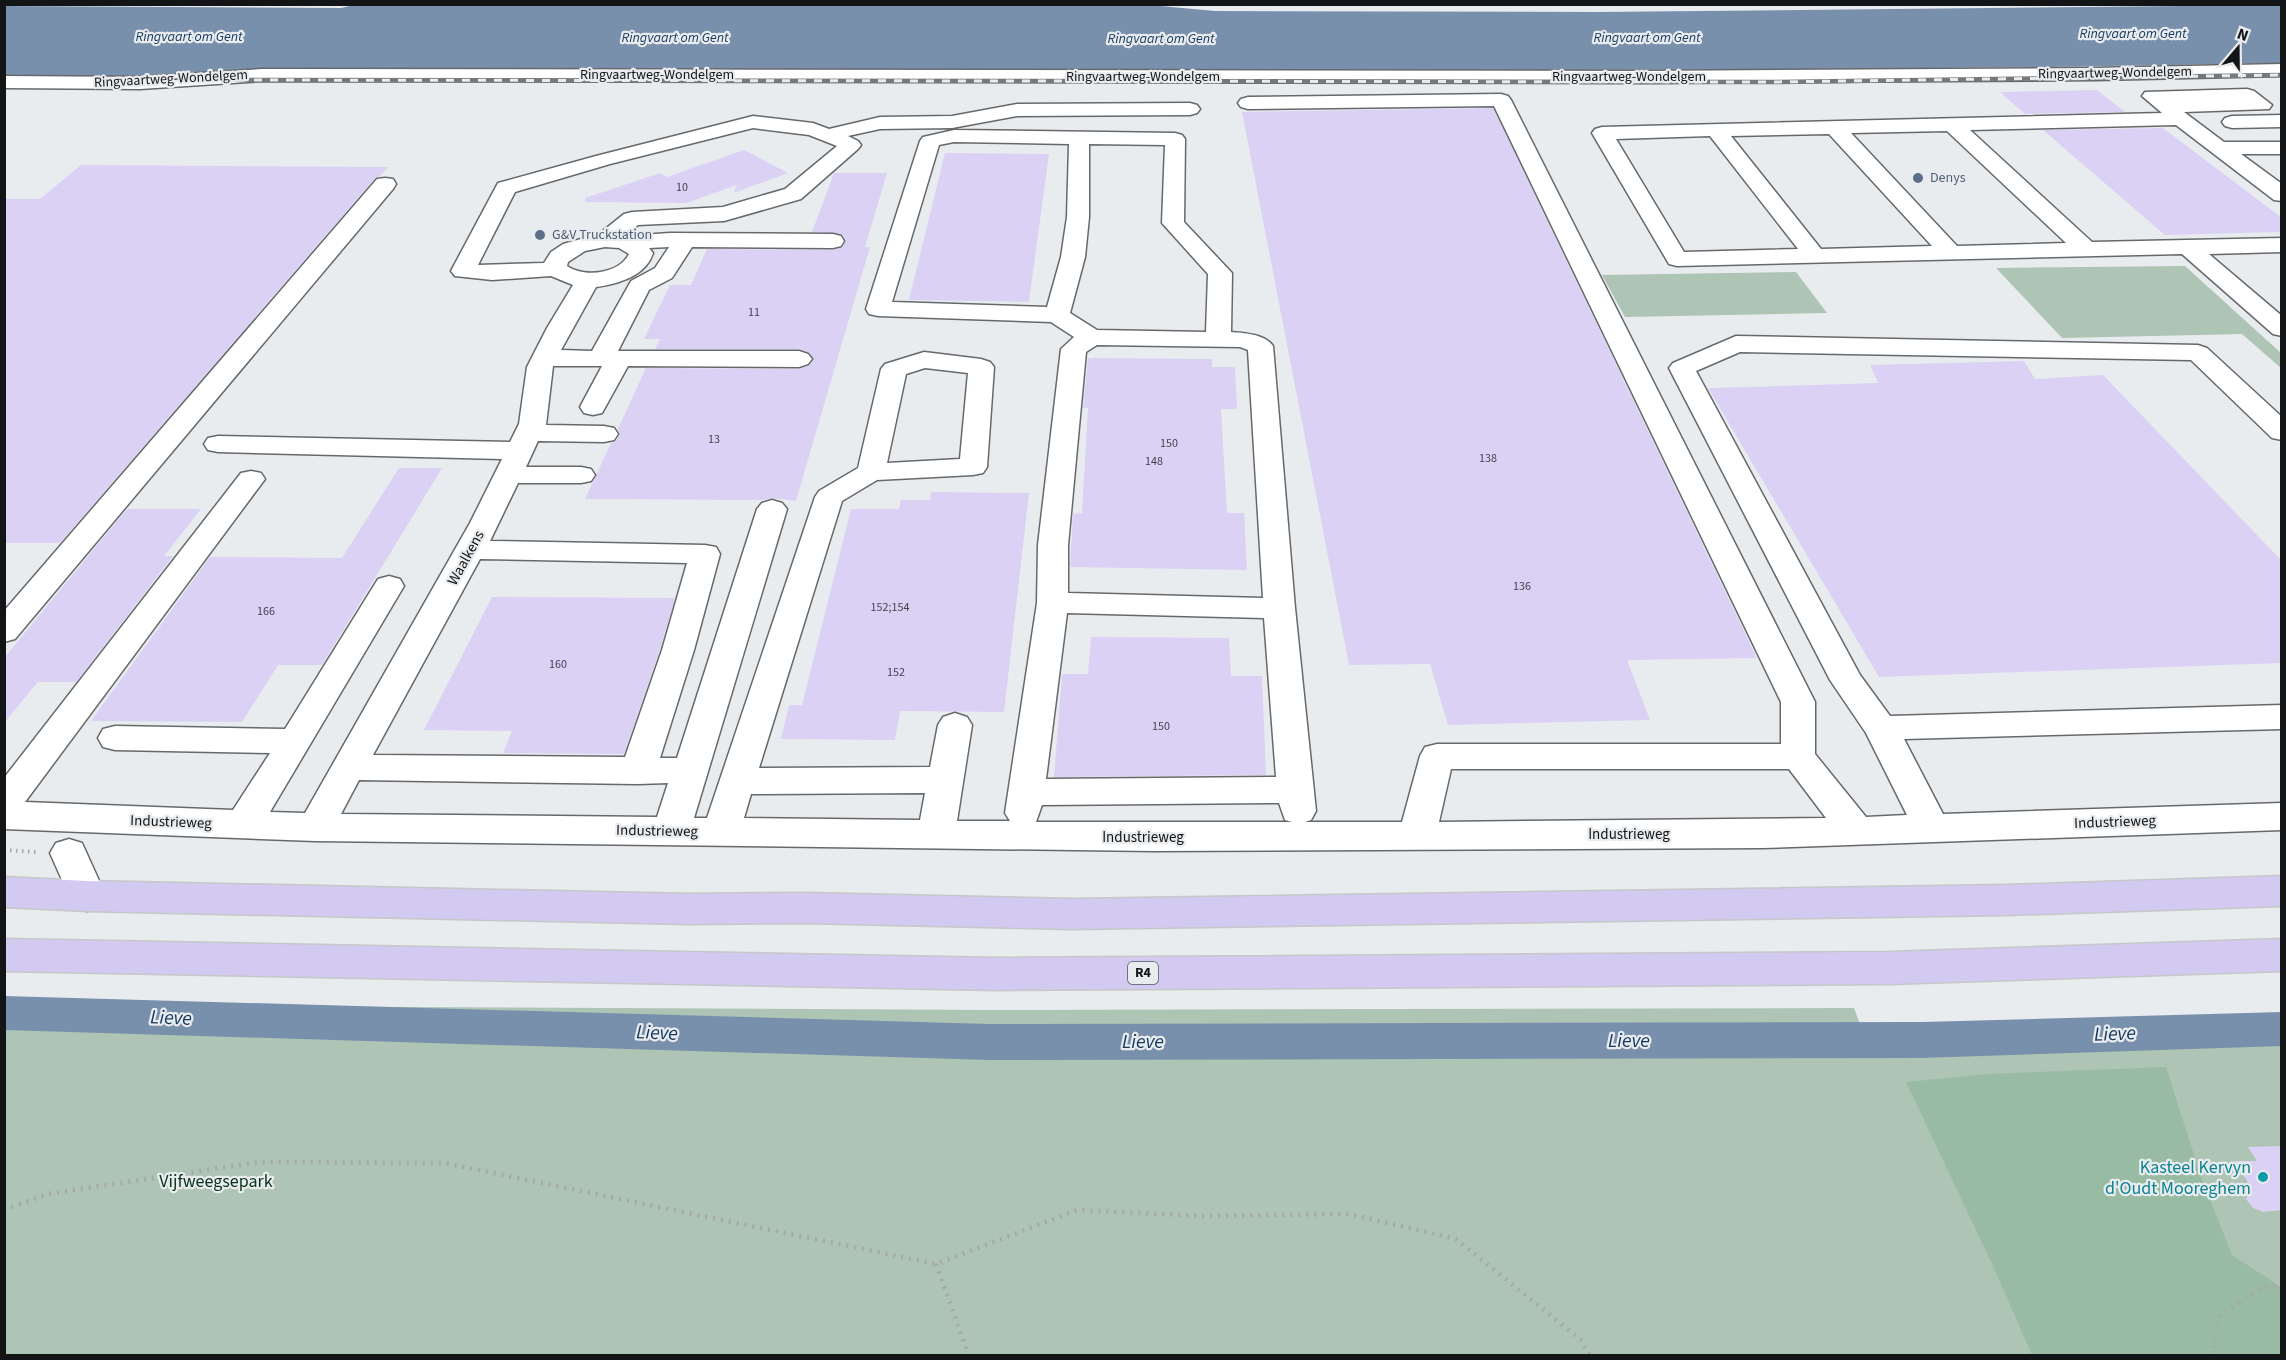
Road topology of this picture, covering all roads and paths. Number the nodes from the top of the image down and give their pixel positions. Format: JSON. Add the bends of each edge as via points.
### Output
{"nodes":[{"id":1,"x":2282,"y":70,"type":"edge"},
{"id":2,"x":9,"y":90,"type":"edge"},
{"id":3,"x":1248,"y":103,"type":"dead end"},
{"id":4,"x":1190,"y":109,"type":"dead end"},
{"id":5,"x":2177,"y":116,"type":"junction"},
{"id":6,"x":2282,"y":121,"type":"edge"},
{"id":7,"x":1953,"y":125,"type":"junction"},
{"id":8,"x":1835,"y":128,"type":"junction"},
{"id":9,"x":1716,"y":130,"type":"junction"},
{"id":10,"x":828,"y":135,"type":"junction"},
{"id":11,"x":1079,"y":138,"type":"junction"},
{"id":12,"x":2220,"y":148,"type":"junction"},
{"id":13,"x":2282,"y":148,"type":"edge"},
{"id":14,"x":2282,"y":173,"type":"edge"},
{"id":15,"x":2254,"y":174,"type":"junction"},
{"id":16,"x":385,"y":184,"type":"dead end"},
{"id":17,"x":2282,"y":195,"type":"edge"},
{"id":18,"x":605,"y":240,"type":"junction"},
{"id":19,"x":685,"y":240,"type":"junction"},
{"id":20,"x":833,"y":241,"type":"dead end"},
{"id":21,"x":629,"y":243,"type":"junction"},
{"id":22,"x":2282,"y":245,"type":"edge"},
{"id":23,"x":2187,"y":247,"type":"junction"},
{"id":24,"x":2087,"y":249,"type":"junction"},
{"id":25,"x":1951,"y":253,"type":"junction"},
{"id":26,"x":1815,"y":256,"type":"junction"},
{"id":27,"x":556,"y":269,"type":"junction"},
{"id":28,"x":589,"y":279,"type":"junction"},
{"id":29,"x":1057,"y":315,"type":"junction"},
{"id":30,"x":2282,"y":329,"type":"edge"},
{"id":31,"x":1091,"y":337,"type":"junction"},
{"id":32,"x":1218,"y":340,"type":"junction"},
{"id":33,"x":544,"y":358,"type":"junction"},
{"id":34,"x":610,"y":358,"type":"junction"},
{"id":35,"x":799,"y":359,"type":"dead end"},
{"id":36,"x":593,"y":407,"type":"dead end"},
{"id":37,"x":2282,"y":432,"type":"edge"},
{"id":38,"x":604,"y":434,"type":"dead end"},
{"id":39,"x":218,"y":444,"type":"dead end"},
{"id":40,"x":519,"y":453,"type":"junction"},
{"id":41,"x":871,"y":472,"type":"junction"},
{"id":42,"x":581,"y":475,"type":"dead end"},
{"id":43,"x":251,"y":479,"type":"dead end"},
{"id":44,"x":772,"y":509,"type":"dead end"},
{"id":45,"x":471,"y":550,"type":"junction"},
{"id":46,"x":389,"y":586,"type":"dead end"},
{"id":47,"x":1053,"y":603,"type":"junction"},
{"id":48,"x":1280,"y":608,"type":"junction"},
{"id":49,"x":10,"y":619,"type":"edge"},
{"id":50,"x":2282,"y":717,"type":"edge"},
{"id":51,"x":955,"y":725,"type":"dead end"},
{"id":52,"x":1881,"y":728,"type":"junction"},
{"id":53,"x":115,"y":738,"type":"dead end"},
{"id":54,"x":294,"y":741,"type":"junction"},
{"id":55,"x":1798,"y":757,"type":"junction"},
{"id":56,"x":349,"y":767,"type":"junction"},
{"id":57,"x":638,"y":771,"type":"junction"},
{"id":58,"x":691,"y":771,"type":"junction"},
{"id":59,"x":945,"y":780,"type":"junction"},
{"id":60,"x":738,"y":781,"type":"junction"},
{"id":61,"x":1295,"y":790,"type":"junction"},
{"id":62,"x":1026,"y":792,"type":"junction"},
{"id":63,"x":4,"y":804,"type":"edge"},
{"id":64,"x":4,"y":815,"type":"edge"},
{"id":65,"x":2282,"y":816,"type":"edge"},
{"id":66,"x":243,"y":825,"type":"junction"},
{"id":67,"x":315,"y":827,"type":"junction"},
{"id":68,"x":1932,"y":828,"type":"junction"},
{"id":69,"x":1856,"y":830,"type":"junction"},
{"id":70,"x":671,"y":832,"type":"junction"},
{"id":71,"x":721,"y":832,"type":"junction"},
{"id":72,"x":936,"y":835,"type":"junction"},
{"id":73,"x":1019,"y":836,"type":"junction"},
{"id":74,"x":1417,"y":836,"type":"junction"},
{"id":75,"x":1302,"y":837,"type":"junction"},
{"id":76,"x":69,"y":854,"type":"dead end"},
{"id":77,"x":2282,"y":891,"type":"edge"},
{"id":78,"x":4,"y":892,"type":"edge"},
{"id":79,"x":87,"y":896,"type":"junction"},
{"id":80,"x":4,"y":955,"type":"edge"},
{"id":81,"x":2282,"y":955,"type":"edge"},
{"id":82,"x":4,"y":1210,"type":"edge"},
{"id":83,"x":936,"y":1264,"type":"junction"},
{"id":84,"x":2282,"y":1286,"type":"edge"},
{"id":85,"x":969,"y":1356,"type":"edge"},
{"id":86,"x":1590,"y":1356,"type":"edge"},
{"id":87,"x":2214,"y":1356,"type":"edge"}],
"edges":[{"from":1,"to":2,"type":"street","name":"Ringvaartweg-Wondelgem","via":[[1658,77],[262,75]]},
{"from":3,"to":55,"type":"street","via":[[1501,100],[1798,702]]},
{"from":4,"to":10,"type":"street","via":[[1017,110],[952,122],[880,123]]},
{"from":5,"to":6,"type":"street"},
{"from":5,"to":7,"type":"street"},
{"from":5,"to":12,"type":"street"},
{"from":7,"to":8,"type":"street"},
{"from":7,"to":24,"type":"street"},
{"from":8,"to":9,"type":"street"},
{"from":8,"to":25,"type":"street"},
{"from":9,"to":26,"type":"street"},
{"from":9,"to":26,"type":"street","via":[[1602,133],[1677,260]]},
{"from":10,"to":18,"type":"street","via":[[850,145],[793,194],[724,214],[632,219]]},
{"from":10,"to":27,"type":"street","via":[[813,129],[753,122],[507,188],[463,271]]},
{"from":11,"to":29,"type":"street","via":[[1073,257]]},
{"from":11,"to":29,"type":"street","via":[[954,136],[930,141],[879,309]]},
{"from":11,"to":32,"type":"street","via":[[1175,139],[1173,223],[1220,273]]},
{"from":12,"to":13,"type":"street"},
{"from":12,"to":15,"type":"street"},
{"from":14,"to":15,"type":"street"},
{"from":15,"to":17,"type":"street"},
{"from":16,"to":49,"type":"street"},
{"from":18,"to":21,"type":"street"},
{"from":18,"to":27,"type":"street","via":[[567,250],[555,263]]},
{"from":19,"to":20,"type":"street"},
{"from":19,"to":21,"type":"street"},
{"from":19,"to":34,"type":"street","via":[[664,273],[639,286]]},
{"from":21,"to":28,"type":"street","via":[[641,253],[634,266],[611,276]]},
{"from":22,"to":23,"type":"street"},
{"from":23,"to":24,"type":"street"},
{"from":23,"to":30,"type":"street"},
{"from":24,"to":25,"type":"street"},
{"from":25,"to":26,"type":"street"},
{"from":27,"to":28,"type":"street","via":[[571,278]]},
{"from":28,"to":33,"type":"street","name":"Waalkens"},
{"from":29,"to":31,"type":"street"},
{"from":31,"to":32,"type":"street"},
{"from":31,"to":47,"type":"street","via":[[1074,349],[1053,544]]},
{"from":32,"to":48,"type":"street","via":[[1242,340],[1260,346]]},
{"from":33,"to":34,"type":"street"},
{"from":33,"to":40,"type":"street","name":"Waalkens","via":[[533,424]]},
{"from":34,"to":35,"type":"street"},
{"from":34,"to":36,"type":"street"},
{"from":37,"to":52,"type":"street","via":[[2198,352],[1736,344],[1682,368],[1846,680]]},
{"from":38,"to":40,"type":"street"},
{"from":39,"to":40,"type":"street"},
{"from":40,"to":42,"type":"street"},
{"from":40,"to":45,"type":"street","name":"Waalkens"},
{"from":41,"to":41,"type":"street","via":[[973,467],[981,367],[924,360],[894,369]]},
{"from":41,"to":60,"type":"street","via":[[829,497]]},
{"from":43,"to":63,"type":"street"},
{"from":44,"to":58,"type":"street"},
{"from":45,"to":56,"type":"street","name":"Waalkens"},
{"from":45,"to":57,"type":"street","via":[[705,554]]},
{"from":46,"to":54,"type":"street"},
{"from":47,"to":48,"type":"street"},
{"from":47,"to":62,"type":"street"},
{"from":48,"to":61,"type":"street"},
{"from":50,"to":52,"type":"street"},
{"from":51,"to":59,"type":"street"},
{"from":52,"to":68,"type":"street"},
{"from":53,"to":54,"type":"street"},
{"from":54,"to":66,"type":"street"},
{"from":55,"to":69,"type":"street"},
{"from":55,"to":74,"type":"street","via":[[1437,756]]},
{"from":56,"to":57,"type":"street"},
{"from":56,"to":67,"type":"street","name":"Waalkens"},
{"from":57,"to":58,"type":"street"},
{"from":58,"to":70,"type":"street"},
{"from":59,"to":60,"type":"street"},
{"from":59,"to":72,"type":"street"},
{"from":60,"to":71,"type":"street"},
{"from":61,"to":62,"type":"street"},
{"from":61,"to":75,"type":"street"},
{"from":62,"to":73,"type":"street"},
{"from":64,"to":66,"type":"street","name":"Industrieweg"},
{"from":65,"to":68,"type":"street","name":"Industrieweg"},
{"from":66,"to":67,"type":"street","name":"Industrieweg"},
{"from":67,"to":70,"type":"street","name":"Industrieweg"},
{"from":68,"to":69,"type":"street","name":"Industrieweg"},
{"from":69,"to":74,"type":"street","name":"Industrieweg"},
{"from":70,"to":71,"type":"street","name":"Industrieweg"},
{"from":71,"to":72,"type":"street","name":"Industrieweg"},
{"from":72,"to":73,"type":"street","name":"Industrieweg"},
{"from":73,"to":75,"type":"street","name":"Industrieweg"},
{"from":74,"to":75,"type":"street","name":"Industrieweg"},
{"from":76,"to":79,"type":"street"},
{"from":77,"to":79,"type":"highway","via":[[1936,902],[1072,914]]},
{"from":78,"to":79,"type":"highway"},
{"from":80,"to":81,"type":"highway","number":"R4","via":[[996,974],[1889,968]]},
{"from":82,"to":83,"type":"path","via":[[47,1194],[260,1162],[445,1163]]},
{"from":83,"to":85,"type":"path"},
{"from":83,"to":86,"type":"path","via":[[1077,1210],[1203,1216],[1349,1214],[1456,1239],[1581,1340]]},
{"from":84,"to":87,"type":"path","via":[[2260,1288],[2217,1318]]}]}
